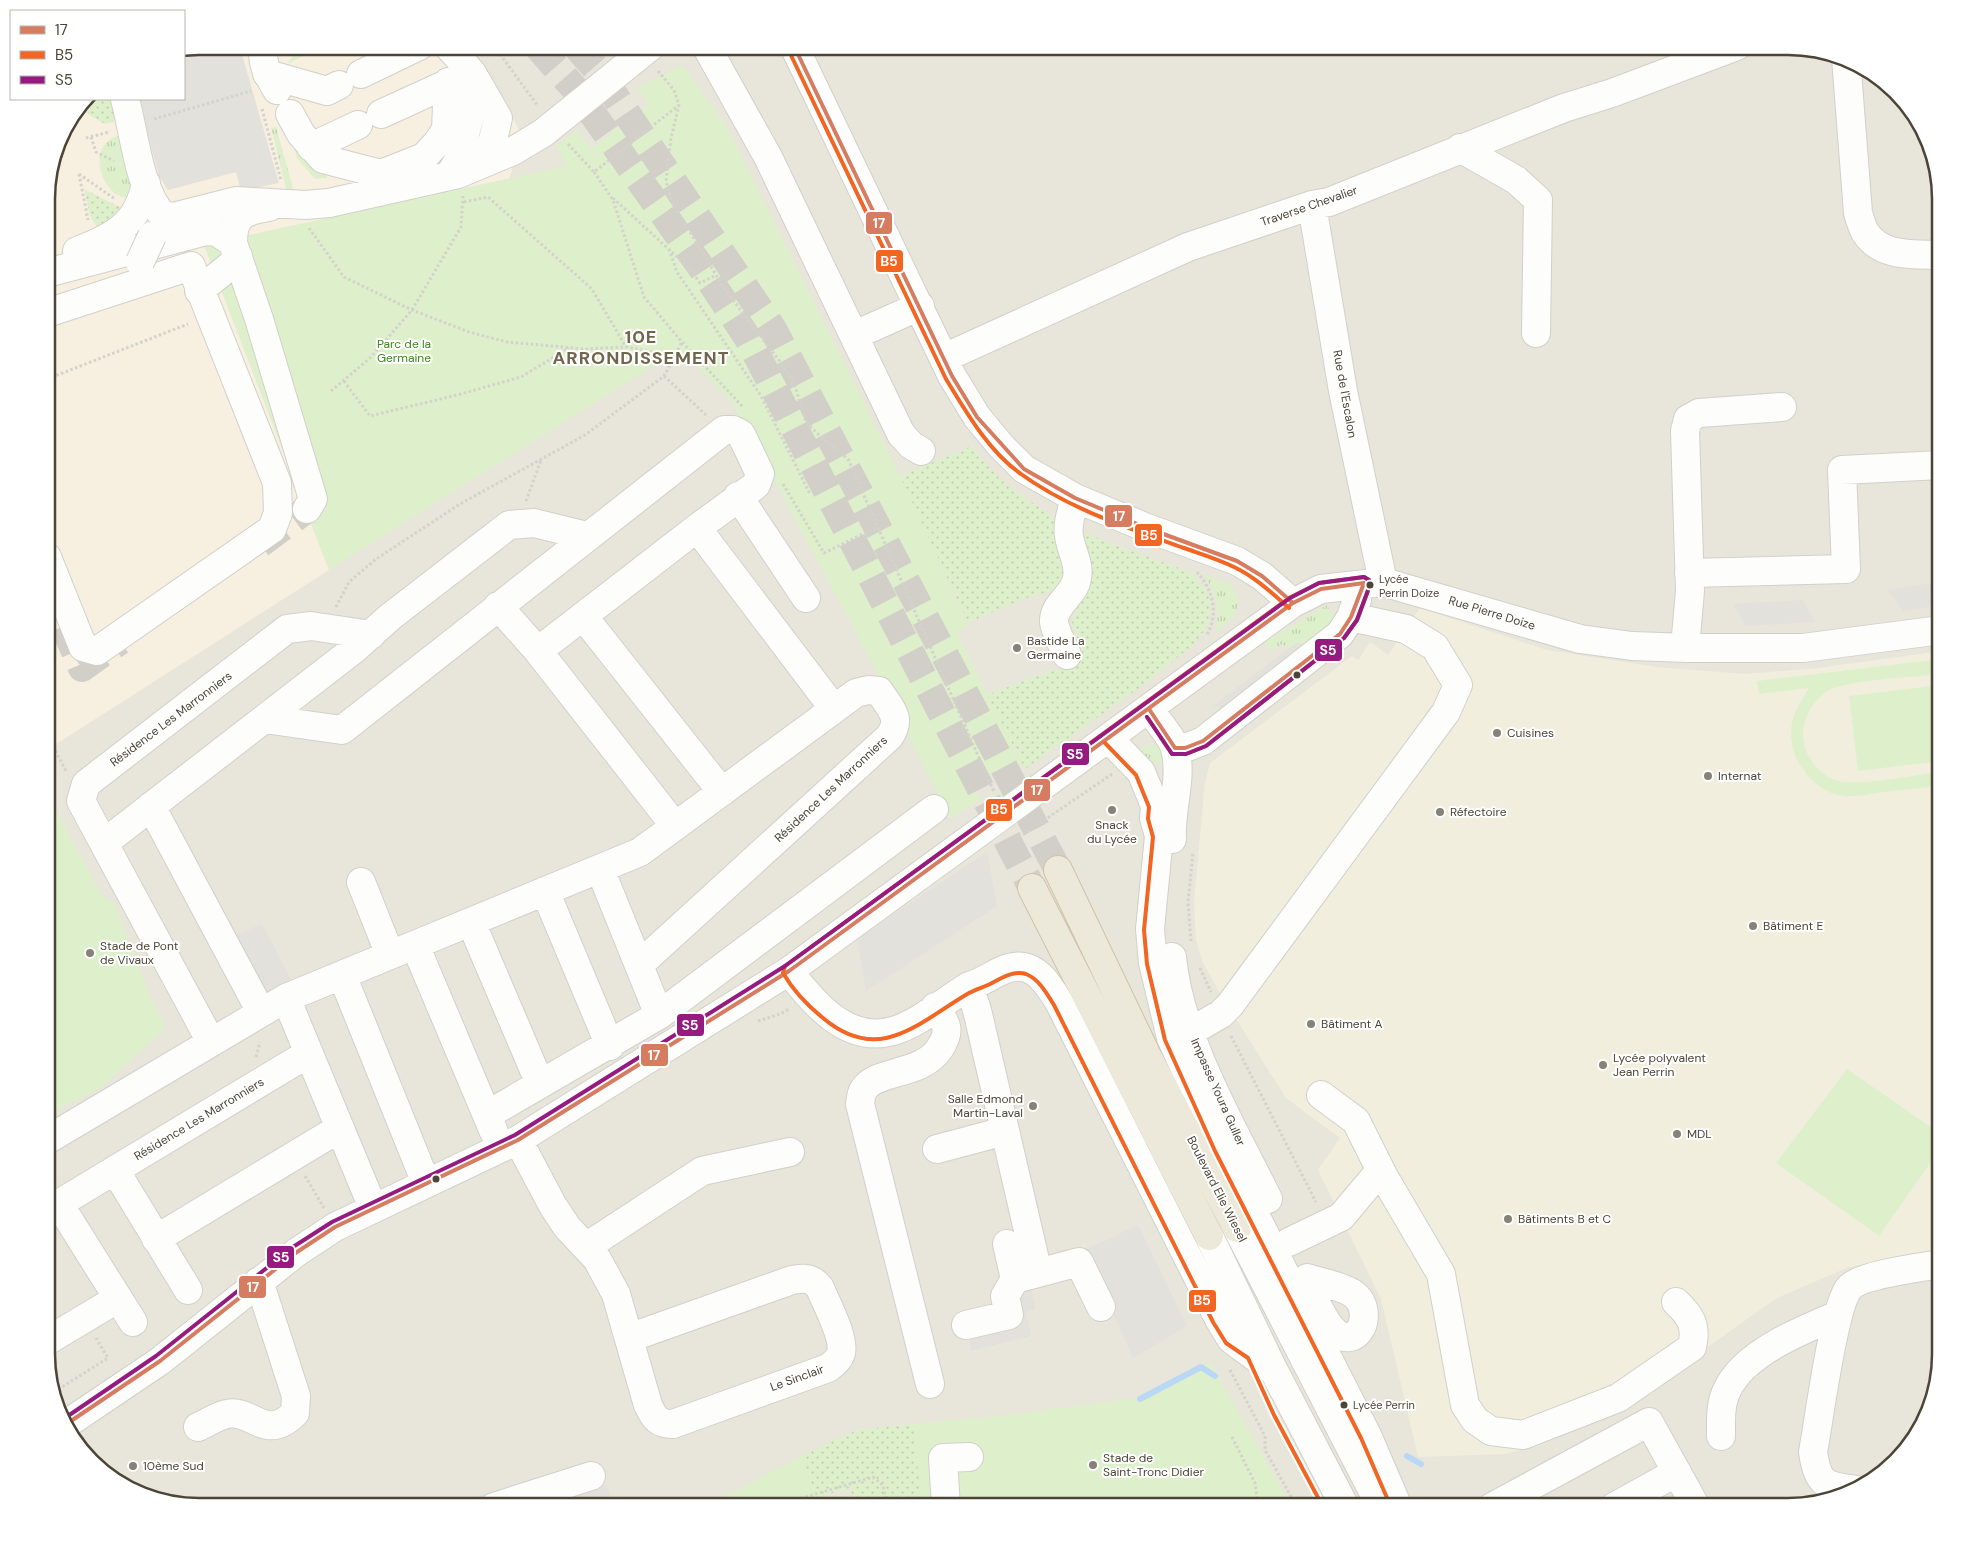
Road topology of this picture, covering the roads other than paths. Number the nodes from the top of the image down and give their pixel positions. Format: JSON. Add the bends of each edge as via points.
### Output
{"nodes":[{"id":1,"x":262,"y":55,"type":"edge"},
{"id":2,"x":401,"y":55,"type":"edge"},
{"id":3,"x":453,"y":55,"type":"edge"},
{"id":4,"x":640,"y":55,"type":"edge"},
{"id":5,"x":711,"y":55,"type":"edge"},
{"id":6,"x":798,"y":55,"type":"edge"},
{"id":7,"x":1713,"y":55,"type":"edge"},
{"id":8,"x":1847,"y":68,"type":"edge"},
{"id":9,"x":466,"y":80,"type":"junction"},
{"id":10,"x":262,"y":82,"type":"junction"},
{"id":11,"x":125,"y":100,"type":"edge"},
{"id":12,"x":498,"y":118,"type":"junction"},
{"id":13,"x":543,"y":133,"type":"junction"},
{"id":14,"x":311,"y":147,"type":"junction"},
{"id":15,"x":1460,"y":148,"type":"junction"},
{"id":16,"x":463,"y":171,"type":"junction"},
{"id":17,"x":146,"y":182,"type":"junction"},
{"id":18,"x":288,"y":204,"type":"junction"},
{"id":19,"x":1312,"y":205,"type":"junction"},
{"id":20,"x":158,"y":226,"type":"junction"},
{"id":21,"x":235,"y":250,"type":"junction"},
{"id":22,"x":1932,"y":254,"type":"edge"},
{"id":23,"x":55,"y":259,"type":"edge"},
{"id":24,"x":55,"y":271,"type":"edge"},
{"id":25,"x":127,"y":288,"type":"junction"},
{"id":26,"x":204,"y":303,"type":"junction"},
{"id":27,"x":920,"y":306,"type":"junction"},
{"id":28,"x":55,"y":310,"type":"edge"},
{"id":29,"x":1536,"y":333,"type":"dead end"},
{"id":30,"x":264,"y":335,"type":"junction"},
{"id":31,"x":855,"y":335,"type":"junction"},
{"id":32,"x":250,"y":357,"type":"dead end"},
{"id":33,"x":944,"y":358,"type":"junction"},
{"id":34,"x":240,"y":387,"type":"junction"},
{"id":35,"x":1782,"y":406,"type":"dead end"},
{"id":36,"x":921,"y":451,"type":"dead end"},
{"id":37,"x":1932,"y":465,"type":"edge"},
{"id":38,"x":288,"y":477,"type":"dead end"},
{"id":39,"x":738,"y":496,"type":"junction"},
{"id":40,"x":1076,"y":498,"type":"junction"},
{"id":41,"x":307,"y":509,"type":"dead end"},
{"id":42,"x":697,"y":528,"type":"junction"},
{"id":43,"x":587,"y":536,"type":"junction"},
{"id":44,"x":1689,"y":572,"type":"junction"},
{"id":45,"x":55,"y":577,"type":"edge"},
{"id":46,"x":1374,"y":582,"type":"junction"},
{"id":47,"x":806,"y":598,"type":"dead end"},
{"id":48,"x":1293,"y":603,"type":"junction"},
{"id":49,"x":498,"y":606,"type":"junction"},
{"id":50,"x":583,"y":616,"type":"junction"},
{"id":51,"x":1351,"y":617,"type":"junction"},
{"id":52,"x":1932,"y":631,"type":"edge"},
{"id":53,"x":371,"y":634,"type":"junction"},
{"id":54,"x":1688,"y":636,"type":"junction"},
{"id":55,"x":538,"y":651,"type":"junction"},
{"id":56,"x":1067,"y":655,"type":"dead end"},
{"id":57,"x":834,"y":708,"type":"junction"},
{"id":58,"x":1149,"y":709,"type":"junction"},
{"id":59,"x":264,"y":718,"type":"junction"},
{"id":60,"x":1109,"y":739,"type":"junction"},
{"id":61,"x":1175,"y":748,"type":"junction"},
{"id":62,"x":722,"y":792,"type":"junction"},
{"id":63,"x":1164,"y":803,"type":"junction"},
{"id":64,"x":151,"y":806,"type":"junction"},
{"id":65,"x":934,"y":809,"type":"dead end"},
{"id":66,"x":674,"y":826,"type":"junction"},
{"id":67,"x":104,"y":843,"type":"junction"},
{"id":68,"x":600,"y":868,"type":"junction"},
{"id":69,"x":1058,"y":870,"type":"tunnel mouth"},
{"id":70,"x":361,"y":882,"type":"dead end"},
{"id":71,"x":1032,"y":888,"type":"tunnel mouth"},
{"id":72,"x":546,"y":891,"type":"junction"},
{"id":73,"x":471,"y":922,"type":"junction"},
{"id":74,"x":415,"y":945,"type":"junction"},
{"id":75,"x":390,"y":955,"type":"junction"},
{"id":76,"x":639,"y":965,"type":"junction"},
{"id":77,"x":788,"y":970,"type":"junction"},
{"id":78,"x":342,"y":975,"type":"junction"},
{"id":79,"x":969,"y":986,"type":"junction"},
{"id":80,"x":286,"y":998,"type":"junction"},
{"id":81,"x":935,"y":1007,"type":"junction"},
{"id":82,"x":659,"y":1015,"type":"junction"},
{"id":83,"x":262,"y":1025,"type":"junction"},
{"id":84,"x":1190,"y":1032,"type":"junction"},
{"id":85,"x":211,"y":1042,"type":"junction"},
{"id":86,"x":610,"y":1046,"type":"junction"},
{"id":87,"x":309,"y":1053,"type":"junction"},
{"id":88,"x":540,"y":1084,"type":"junction"},
{"id":89,"x":1321,"y":1095,"type":"dead end"},
{"id":90,"x":487,"y":1115,"type":"junction"},
{"id":91,"x":340,"y":1128,"type":"junction"},
{"id":92,"x":1005,"y":1131,"type":"junction"},
{"id":93,"x":55,"y":1135,"type":"edge"},
{"id":94,"x":509,"y":1144,"type":"junction"},
{"id":95,"x":937,"y":1150,"type":"dead end"},
{"id":96,"x":790,"y":1152,"type":"dead end"},
{"id":97,"x":115,"y":1170,"type":"junction"},
{"id":98,"x":1383,"y":1175,"type":"junction"},
{"id":99,"x":426,"y":1183,"type":"junction"},
{"id":100,"x":55,"y":1206,"type":"edge"},
{"id":101,"x":373,"y":1208,"type":"junction"},
{"id":102,"x":55,"y":1210,"type":"edge"},
{"id":103,"x":1237,"y":1228,"type":"joint"},
{"id":104,"x":1209,"y":1236,"type":"joint"},
{"id":105,"x":156,"y":1239,"type":"junction"},
{"id":106,"x":1289,"y":1242,"type":"junction"},
{"id":107,"x":1007,"y":1244,"type":"dead end"},
{"id":108,"x":586,"y":1247,"type":"junction"},
{"id":109,"x":1932,"y":1266,"type":"edge"},
{"id":110,"x":1026,"y":1276,"type":"junction"},
{"id":111,"x":1308,"y":1278,"type":"dead end"},
{"id":112,"x":259,"y":1281,"type":"junction"},
{"id":113,"x":188,"y":1290,"type":"dead end"},
{"id":114,"x":118,"y":1299,"type":"junction"},
{"id":115,"x":1676,"y":1302,"type":"dead end"},
{"id":116,"x":1102,"y":1307,"type":"dead end"},
{"id":117,"x":1838,"y":1315,"type":"junction"},
{"id":118,"x":133,"y":1322,"type":"dead end"},
{"id":119,"x":966,"y":1325,"type":"dead end"},
{"id":120,"x":55,"y":1336,"type":"edge"},
{"id":121,"x":629,"y":1338,"type":"junction"},
{"id":122,"x":1323,"y":1349,"type":"junction"},
{"id":123,"x":1253,"y":1354,"type":"junction"},
{"id":124,"x":1274,"y":1371,"type":"junction"},
{"id":125,"x":930,"y":1384,"type":"dead end"},
{"id":126,"x":1325,"y":1400,"type":"junction"},
{"id":127,"x":71,"y":1421,"type":"edge"},
{"id":128,"x":198,"y":1427,"type":"dead end"},
{"id":129,"x":1721,"y":1436,"type":"dead end"},
{"id":130,"x":969,"y":1457,"type":"dead end"},
{"id":131,"x":1677,"y":1472,"type":"junction"},
{"id":132,"x":591,"y":1476,"type":"dead end"},
{"id":133,"x":1839,"y":1488,"type":"edge"},
{"id":134,"x":522,"y":1498,"type":"edge"},
{"id":135,"x":945,"y":1498,"type":"edge"},
{"id":136,"x":1325,"y":1498,"type":"edge"},
{"id":137,"x":1340,"y":1498,"type":"edge"},
{"id":138,"x":1376,"y":1498,"type":"edge"},
{"id":139,"x":1394,"y":1498,"type":"edge"},
{"id":140,"x":1509,"y":1498,"type":"edge"},
{"id":141,"x":1630,"y":1498,"type":"edge"},
{"id":142,"x":1691,"y":1498,"type":"edge"}],
"edges":[{"from":1,"to":10,"type":"street"},
{"from":2,"to":10,"type":"street","via":[[327,91]]},
{"from":3,"to":9,"type":"street"},
{"from":4,"to":13,"type":"street"},
{"from":5,"to":31,"type":"street","via":[[768,157]]},
{"from":6,"to":27,"type":"street"},
{"from":7,"to":15,"type":"street","name":"Traverse Chevalier"},
{"from":8,"to":22,"type":"street","via":[[1858,214],[1865,232],[1892,252]]},
{"from":9,"to":12,"type":"street"},
{"from":9,"to":14,"type":"street"},
{"from":9,"to":14,"type":"street","via":[[446,130],[424,157],[381,174],[323,159]]},
{"from":9,"to":16,"type":"street","via":[[458,161]]},
{"from":10,"to":14,"type":"street"},
{"from":11,"to":17,"type":"street"},
{"from":12,"to":13,"type":"street","via":[[524,132]]},
{"from":12,"to":16,"type":"street","via":[[493,140]]},
{"from":13,"to":16,"type":"street","via":[[512,151]]},
{"from":15,"to":19,"type":"street","name":"Traverse Chevalier","via":[[1329,202]]},
{"from":15,"to":29,"type":"street","via":[[1516,180],[1538,200]]},
{"from":16,"to":18,"type":"street","via":[[358,198],[329,203]]},
{"from":17,"to":20,"type":"street","via":[[158,209]]},
{"from":17,"to":23,"type":"street","via":[[136,214],[111,242],[101,242]]},
{"from":18,"to":20,"type":"street","via":[[236,202],[174,217]]},
{"from":18,"to":21,"type":"street","via":[[247,212],[237,218],[233,230]]},
{"from":19,"to":33,"type":"street","name":"Traverse Chevalier","via":[[1188,248]]},
{"from":19,"to":46,"type":"street","name":"Rue de l'Escalon"},
{"from":20,"to":25,"type":"street","bridge":true},
{"from":21,"to":24,"type":"street","via":[[218,232],[206,230]]},
{"from":21,"to":26,"type":"street","via":[[231,265]]},
{"from":21,"to":30,"type":"street"},
{"from":25,"to":26,"type":"street","via":[[191,266]]},
{"from":25,"to":28,"type":"street"},
{"from":26,"to":34,"type":"street"},
{"from":27,"to":31,"type":"street"},
{"from":27,"to":33,"type":"street"},
{"from":30,"to":32,"type":"street"},
{"from":30,"to":41,"type":"street","via":[[285,428],[313,499]]},
{"from":31,"to":36,"type":"street","via":[[901,434],[911,446]]},
{"from":33,"to":40,"type":"street","via":[[977,417],[1001,446],[1024,469]]},
{"from":34,"to":38,"type":"street","via":[[258,402]]},
{"from":34,"to":45,"type":"street","via":[[276,483],[278,513],[272,529],[96,651],[83,647]]},
{"from":35,"to":44,"type":"street","via":[[1699,413],[1688,419],[1685,431]]},
{"from":37,"to":44,"type":"street","via":[[1842,470],[1846,568]]},
{"from":39,"to":42,"type":"street"},
{"from":39,"to":43,"type":"street","via":[[756,485],[760,474],[741,434],[724,430]]},
{"from":39,"to":47,"type":"street"},
{"from":40,"to":48,"type":"street","via":[[1237,561],[1262,576]]},
{"from":40,"to":56,"type":"street","via":[[1069,536],[1076,559],[1077,579],[1056,612],[1054,623]]},
{"from":42,"to":50,"type":"street"},
{"from":42,"to":57,"type":"street"},
{"from":43,"to":49,"type":"street"},
{"from":43,"to":53,"type":"street","via":[[534,523],[508,525]]},
{"from":44,"to":54,"type":"street"},
{"from":46,"to":48,"type":"street","name":"Rue Pierre Doize","via":[[1321,589]]},
{"from":46,"to":51,"type":"street"},
{"from":46,"to":54,"type":"street","name":"Rue Pierre Doize","via":[[1580,639],[1632,646]]},
{"from":48,"to":58,"type":"street","name":"Rue Pierre Doize"},
{"from":49,"to":55,"type":"street"},
{"from":49,"to":59,"type":"street","via":[[342,730]]},
{"from":50,"to":55,"type":"street"},
{"from":50,"to":62,"type":"street"},
{"from":51,"to":61,"type":"street","via":[[1340,634],[1203,741],[1186,748]]},
{"from":51,"to":84,"type":"street","via":[[1406,629],[1435,647],[1458,685],[1446,712],[1230,1006]]},
{"from":52,"to":54,"type":"street","name":"Rue Pierre Doize","via":[[1803,648]]},
{"from":53,"to":59,"type":"street"},
{"from":53,"to":67,"type":"street","name":"Résidence Les Marronniers","via":[[311,626],[287,630],[86,784],[81,800]]},
{"from":55,"to":66,"type":"street"},
{"from":57,"to":62,"type":"street","name":"Résidence Les Marronniers"},
{"from":57,"to":76,"type":"street","name":"Résidence Les Marronniers","via":[[856,693],[878,691],[895,717],[896,728]]},
{"from":58,"to":60,"type":"street","name":"Rue Pierre Doize"},
{"from":58,"to":61,"type":"street"},
{"from":59,"to":64,"type":"street"},
{"from":60,"to":63,"type":"street","via":[[1141,772]]},
{"from":60,"to":77,"type":"street","name":"Rue Pierre Doize"},
{"from":61,"to":63,"type":"street","via":[[1178,769]]},
{"from":62,"to":66,"type":"street","name":"Résidence Les Marronniers"},
{"from":63,"to":84,"type":"street","name":"Impasse Youra Guller","via":[[1164,814],[1183,840],[1174,857],[1169,928],[1173,964]]},
{"from":63,"to":122,"type":"street","via":[[1154,818],[1159,836],[1150,928],[1153,963],[1171,1038],[1221,1148]]},
{"from":64,"to":67,"type":"street"},
{"from":64,"to":83,"type":"street"},
{"from":65,"to":82,"type":"street"},
{"from":66,"to":68,"type":"street","name":"Résidence Les Marronniers","via":[[640,852]]},
{"from":67,"to":85,"type":"street"},
{"from":68,"to":72,"type":"street","name":"Résidence Les Marronniers"},
{"from":68,"to":76,"type":"street"},
{"from":69,"to":103,"type":"highway","name":"Boulevard Elie Wiesel","via":[[1148,1058]]},
{"from":70,"to":75,"type":"street"},
{"from":71,"to":104,"type":"highway"},
{"from":72,"to":73,"type":"street","name":"Résidence Les Marronniers"},
{"from":72,"to":86,"type":"street"},
{"from":73,"to":74,"type":"street","name":"Résidence Les Marronniers"},
{"from":73,"to":88,"type":"street"},
{"from":74,"to":75,"type":"street","name":"Résidence Les Marronniers"},
{"from":74,"to":90,"type":"street"},
{"from":75,"to":78,"type":"street","name":"Résidence Les Marronniers"},
{"from":76,"to":82,"type":"street"},
{"from":77,"to":81,"type":"street","via":[[821,1010],[858,1032],[894,1031]]},
{"from":77,"to":94,"type":"street","name":"Rue Pierre Doize"},
{"from":78,"to":80,"type":"street","name":"Résidence Les Marronniers"},
{"from":78,"to":99,"type":"street"},
{"from":79,"to":81,"type":"street"},
{"from":79,"to":92,"type":"street"},
{"from":79,"to":123,"type":"street","via":[[1015,966],[1028,967],[1047,981],[1219,1319],[1232,1339]]},
{"from":80,"to":83,"type":"street","name":"Résidence Les Marronniers"},
{"from":80,"to":87,"type":"street"},
{"from":81,"to":125,"type":"street","via":[[947,1026],[946,1038],[935,1056],[922,1065],[874,1081],[863,1089],[860,1104]]},
{"from":82,"to":86,"type":"street"},
{"from":83,"to":85,"type":"street","name":"Résidence Les Marronniers"},
{"from":84,"to":106,"type":"street","name":"Impasse Youra Guller"},
{"from":85,"to":93,"type":"street","name":"Résidence Les Marronniers"},
{"from":86,"to":88,"type":"street"},
{"from":87,"to":91,"type":"street"},
{"from":87,"to":97,"type":"street","name":"Résidence Les Marronniers"},
{"from":88,"to":90,"type":"street"},
{"from":89,"to":98,"type":"street","via":[[1356,1121]]},
{"from":90,"to":94,"type":"street"},
{"from":91,"to":101,"type":"street"},
{"from":91,"to":105,"type":"street"},
{"from":92,"to":95,"type":"street"},
{"from":92,"to":110,"type":"street"},
{"from":94,"to":99,"type":"street","name":"Rue Pierre Doize"},
{"from":94,"to":108,"type":"street","name":"Le Sinclair","via":[[567,1227]]},
{"from":96,"to":108,"type":"street","via":[[702,1172]]},
{"from":97,"to":100,"type":"street","name":"Résidence Les Marronniers"},
{"from":97,"to":105,"type":"street"},
{"from":98,"to":106,"type":"street","via":[[1373,1179],[1341,1217]]},
{"from":98,"to":115,"type":"street","via":[[1441,1274],[1464,1405],[1475,1420],[1491,1431],[1523,1435],[1618,1398],[1692,1347],[1695,1334],[1688,1314]]},
{"from":99,"to":101,"type":"street","name":"Rue Pierre Doize"},
{"from":101,"to":112,"type":"street","name":"Rue Pierre Doize","via":[[335,1227]]},
{"from":102,"to":114,"type":"street","name":"Résidence Les Marronniers"},
{"from":103,"to":126,"type":"street","name":"Boulevard Elie Wiesel"},
{"from":104,"to":124,"type":"street"},
{"from":105,"to":113,"type":"street"},
{"from":106,"to":111,"type":"street","name":"Impasse Youra Guller"},
{"from":107,"to":110,"type":"street"},
{"from":108,"to":121,"type":"street","name":"Le Sinclair","via":[[597,1259],[616,1294]]},
{"from":109,"to":117,"type":"street","via":[[1868,1278],[1849,1288]]},
{"from":110,"to":116,"type":"street","via":[[1079,1262]]},
{"from":110,"to":119,"type":"street","via":[[1005,1296],[1009,1315]]},
{"from":112,"to":127,"type":"street","name":"Rue Pierre Doize","via":[[160,1361]]},
{"from":112,"to":128,"type":"street","via":[[296,1396],[296,1413],[288,1420],[271,1425],[227,1414]]},
{"from":114,"to":118,"type":"street","name":"Résidence Les Marronniers"},
{"from":114,"to":120,"type":"street"},
{"from":117,"to":129,"type":"street","via":[[1802,1330],[1743,1366],[1727,1390],[1722,1408]]},
{"from":117,"to":133,"type":"street","via":[[1813,1452],[1816,1473],[1832,1487]]},
{"from":121,"to":121,"type":"street","name":"Le Sinclair","via":[[805,1278],[820,1288],[841,1341],[841,1352],[828,1368],[673,1424],[664,1424],[654,1418],[648,1405]]},
{"from":122,"to":126,"type":"street"},
{"from":122,"to":139,"type":"street","via":[[1367,1435]]},
{"from":123,"to":124,"type":"street"},
{"from":123,"to":136,"type":"street"},
{"from":124,"to":137,"type":"street"},
{"from":126,"to":138,"type":"street","name":"Boulevard Elie Wiesel"},
{"from":130,"to":135,"type":"street","via":[[943,1458]]},
{"from":131,"to":140,"type":"street","via":[[1649,1422]]},
{"from":131,"to":141,"type":"street"},
{"from":131,"to":142,"type":"street"},
{"from":132,"to":134,"type":"street"}]}
